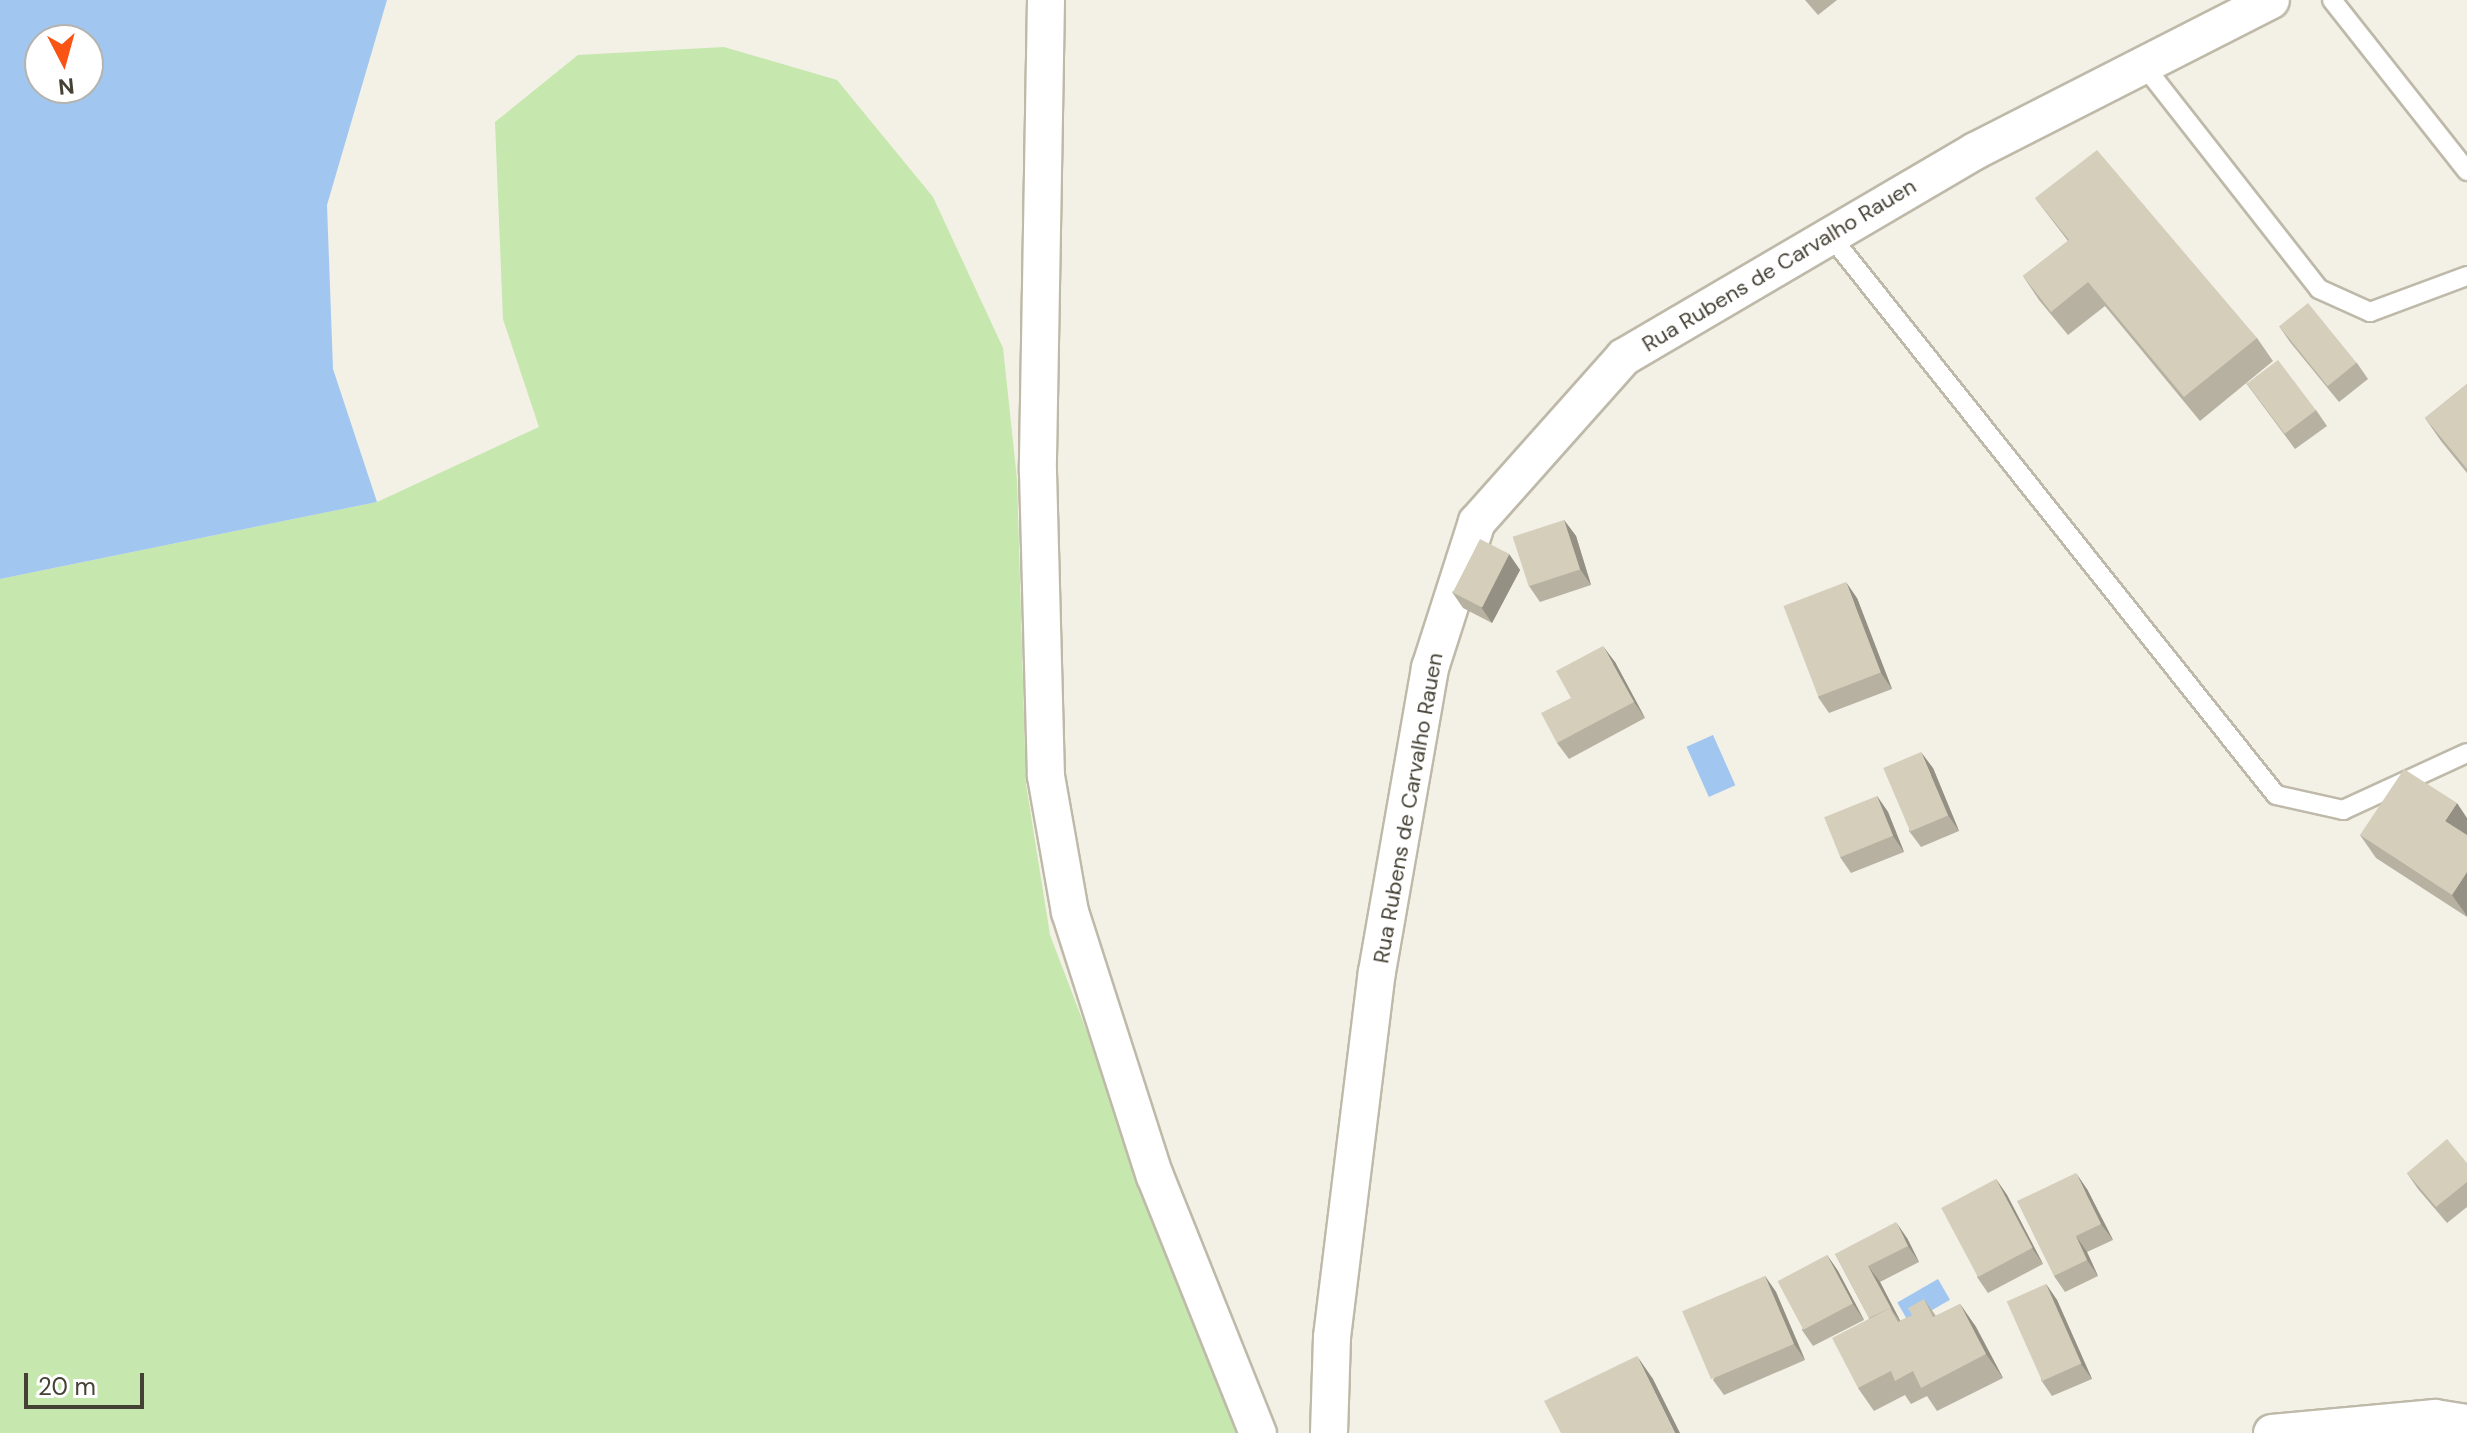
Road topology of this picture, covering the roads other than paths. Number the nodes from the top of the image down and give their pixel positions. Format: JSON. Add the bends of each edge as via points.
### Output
{"nodes":[{"id":1,"x":1046,"y":0,"type":"edge"},
{"id":2,"x":2271,"y":0,"type":"edge"},
{"id":3,"x":2332,"y":0,"type":"edge"},
{"id":4,"x":2145,"y":67,"type":"junction"},
{"id":5,"x":2467,"y":171,"type":"edge"},
{"id":6,"x":1829,"y":234,"type":"junction"},
{"id":7,"x":2467,"y":276,"type":"edge"},
{"id":8,"x":2467,"y":753,"type":"edge"},
{"id":9,"x":2467,"y":1423,"type":"edge"},
{"id":10,"x":1258,"y":1433,"type":"edge"},
{"id":11,"x":1329,"y":1433,"type":"edge"},
{"id":12,"x":2272,"y":1433,"type":"edge"}],
"edges":[{"from":1,"to":10,"type":"street","via":[[1038,472],[1046,776],[1070,912],[1155,1176]]},
{"from":2,"to":4,"type":"street","name":"Rua Rubens de Carvalho Rauen"},
{"from":3,"to":5,"type":"lane"},
{"from":4,"to":6,"type":"street","name":"Rua Rubens de Carvalho Rauen","via":[[1975,151]]},
{"from":4,"to":7,"type":"lane","via":[[2319,289],[2370,312]]},
{"from":6,"to":8,"type":"lane","via":[[2276,795],[2343,810]]},
{"from":6,"to":11,"type":"street","name":"Rua Rubens de Carvalho Rauen","via":[[1624,357],[1477,522],[1430,668],[1377,972],[1332,1337]]},
{"from":9,"to":12,"type":"street","via":[[2435,1418]]}]}
